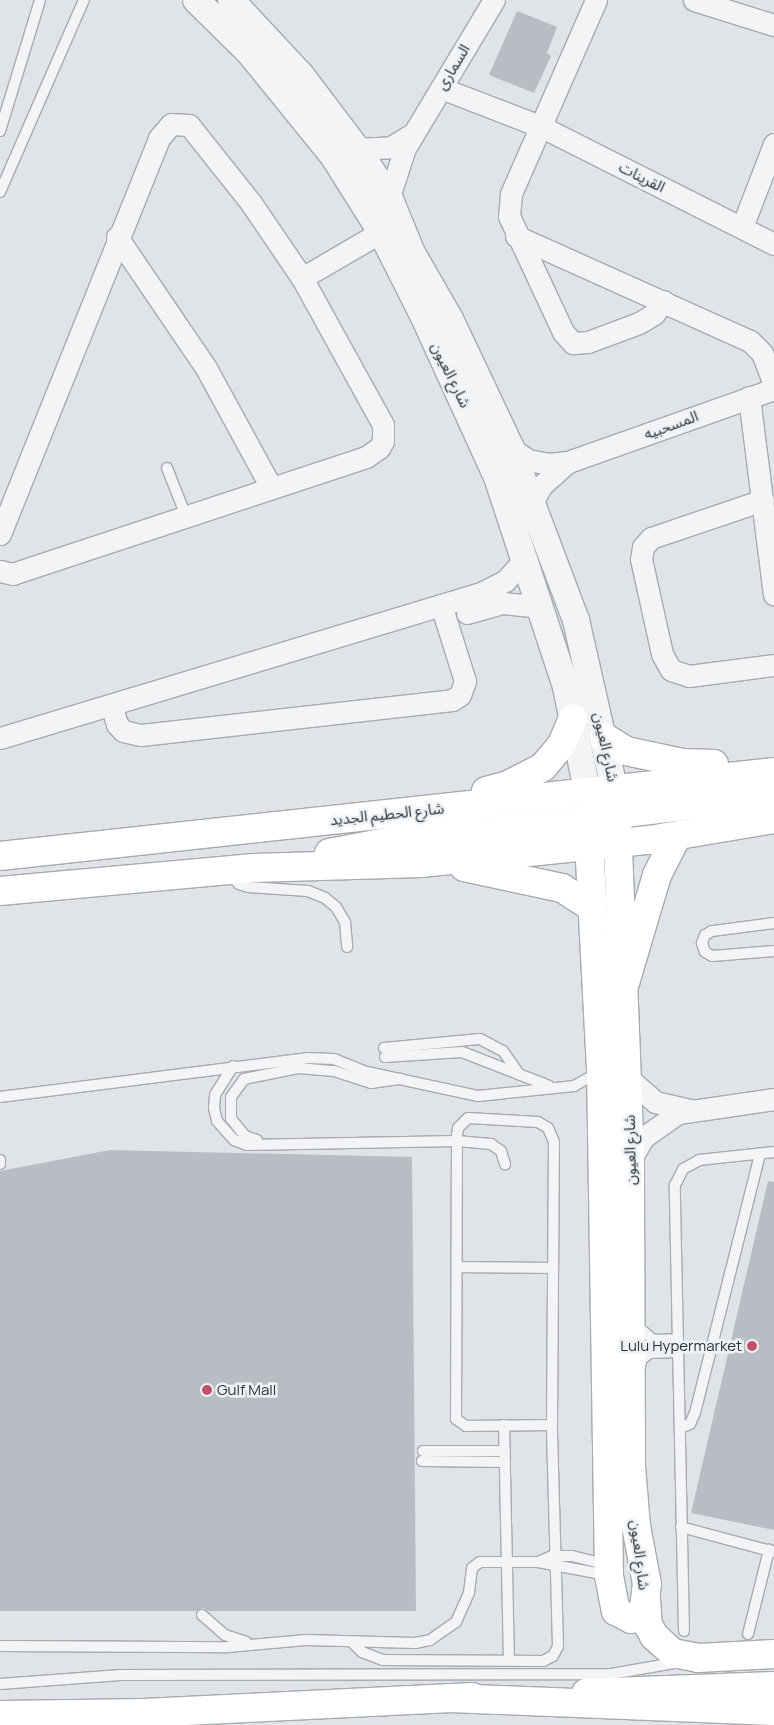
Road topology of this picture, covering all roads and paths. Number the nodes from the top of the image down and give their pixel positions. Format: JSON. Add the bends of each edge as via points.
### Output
{"nodes":[{"id":1,"x":40,"y":0,"type":"edge"},
{"id":2,"x":84,"y":0,"type":"edge"},
{"id":3,"x":196,"y":0,"type":"edge"},
{"id":4,"x":230,"y":0,"type":"edge"},
{"id":5,"x":494,"y":0,"type":"edge"},
{"id":6,"x":596,"y":0,"type":"edge"},
{"id":7,"x":694,"y":0,"type":"edge"},
{"id":8,"x":774,"y":25,"type":"edge"},
{"id":9,"x":441,"y":88,"type":"junction"},
{"id":10,"x":542,"y":127,"type":"junction"},
{"id":11,"x":0,"y":131,"type":"edge"},
{"id":12,"x":413,"y":134,"type":"junction"},
{"id":13,"x":774,"y":144,"type":"edge"},
{"id":14,"x":357,"y":149,"type":"junction"},
{"id":15,"x":0,"y":192,"type":"edge"},
{"id":16,"x":389,"y":197,"type":"junction"},
{"id":17,"x":742,"y":227,"type":"junction"},
{"id":18,"x":381,"y":232,"type":"junction"},
{"id":19,"x":516,"y":236,"type":"junction"},
{"id":20,"x":117,"y":237,"type":"junction"},
{"id":21,"x":774,"y":244,"type":"edge"},
{"id":22,"x":302,"y":278,"type":"junction"},
{"id":23,"x":663,"y":301,"type":"junction"},
{"id":24,"x":774,"y":387,"type":"edge"},
{"id":25,"x":749,"y":397,"type":"junction"},
{"id":26,"x":511,"y":448,"type":"junction"},
{"id":27,"x":568,"y":462,"type":"junction"},
{"id":28,"x":167,"y":468,"type":"dead end"},
{"id":29,"x":271,"y":487,"type":"junction"},
{"id":30,"x":762,"y":500,"type":"junction"},
{"id":31,"x":532,"y":503,"type":"junction"},
{"id":32,"x":186,"y":516,"type":"junction"},
{"id":33,"x":0,"y":534,"type":"edge"},
{"id":34,"x":525,"y":559,"type":"junction"},
{"id":35,"x":0,"y":571,"type":"edge"},
{"id":36,"x":774,"y":594,"type":"edge"},
{"id":37,"x":483,"y":600,"type":"junction"},
{"id":38,"x":541,"y":607,"type":"junction"},
{"id":39,"x":444,"y":613,"type":"junction"},
{"id":40,"x":774,"y":664,"type":"edge"},
{"id":41,"x":112,"y":707,"type":"junction"},
{"id":42,"x":573,"y":718,"type":"junction"},
{"id":43,"x":604,"y":737,"type":"junction"},
{"id":44,"x":0,"y":738,"type":"edge"},
{"id":45,"x":774,"y":780,"type":"edge"},
{"id":46,"x":614,"y":787,"type":"junction"},
{"id":47,"x":587,"y":790,"type":"junction"},
{"id":48,"x":434,"y":808,"type":"junction"},
{"id":49,"x":617,"y":816,"type":"junction"},
{"id":50,"x":774,"y":819,"type":"edge"},
{"id":51,"x":588,"y":832,"type":"junction"},
{"id":52,"x":678,"y":836,"type":"junction"},
{"id":53,"x":618,"y":843,"type":"junction"},
{"id":54,"x":0,"y":856,"type":"edge"},
{"id":55,"x":421,"y":863,"type":"junction"},
{"id":56,"x":254,"y":868,"type":"junction"},
{"id":57,"x":227,"y":871,"type":"junction"},
{"id":58,"x":0,"y":890,"type":"edge"},
{"id":59,"x":590,"y":907,"type":"junction"},
{"id":60,"x":774,"y":924,"type":"edge"},
{"id":61,"x":347,"y":947,"type":"dead end"},
{"id":62,"x":774,"y":951,"type":"edge"},
{"id":63,"x":625,"y":983,"type":"junction"},
{"id":64,"x":233,"y":1066,"type":"junction"},
{"id":65,"x":601,"y":1066,"type":"junction"},
{"id":66,"x":520,"y":1075,"type":"junction"},
{"id":67,"x":402,"y":1079,"type":"junction"},
{"id":68,"x":629,"y":1079,"type":"junction"},
{"id":69,"x":554,"y":1088,"type":"junction"},
{"id":70,"x":0,"y":1097,"type":"edge"},
{"id":71,"x":774,"y":1099,"type":"edge"},
{"id":72,"x":691,"y":1110,"type":"junction"},
{"id":73,"x":457,"y":1141,"type":"junction"},
{"id":74,"x":267,"y":1144,"type":"junction"},
{"id":75,"x":774,"y":1152,"type":"edge"},
{"id":76,"x":760,"y":1154,"type":"junction"},
{"id":77,"x":0,"y":1160,"type":"edge"},
{"id":78,"x":630,"y":1160,"type":"junction"},
{"id":79,"x":0,"y":1164,"type":"edge"},
{"id":80,"x":505,"y":1164,"type":"dead end"},
{"id":81,"x":458,"y":1267,"type":"junction"},
{"id":82,"x":552,"y":1268,"type":"junction"},
{"id":83,"x":632,"y":1310,"type":"junction"},
{"id":84,"x":678,"y":1339,"type":"junction"},
{"id":85,"x":678,"y":1352,"type":"junction"},
{"id":86,"x":504,"y":1425,"type":"junction"},
{"id":87,"x":552,"y":1425,"type":"junction"},
{"id":88,"x":632,"y":1427,"type":"junction"},
{"id":89,"x":680,"y":1428,"type":"junction"},
{"id":90,"x":422,"y":1456,"type":"dead end"},
{"id":91,"x":505,"y":1456,"type":"junction"},
{"id":92,"x":681,"y":1527,"type":"junction"},
{"id":93,"x":771,"y":1551,"type":"edge"},
{"id":94,"x":506,"y":1561,"type":"junction"},
{"id":95,"x":558,"y":1561,"type":"junction"},
{"id":96,"x":609,"y":1571,"type":"junction"},
{"id":97,"x":646,"y":1600,"type":"junction"},
{"id":98,"x":202,"y":1615,"type":"dead end"},
{"id":99,"x":684,"y":1631,"type":"dead end"},
{"id":100,"x":748,"y":1634,"type":"dead end"},
{"id":101,"x":352,"y":1642,"type":"junction"},
{"id":102,"x":267,"y":1644,"type":"junction"},
{"id":103,"x":0,"y":1646,"type":"edge"},
{"id":104,"x":774,"y":1654,"type":"edge"},
{"id":105,"x":698,"y":1658,"type":"junction"},
{"id":106,"x":509,"y":1660,"type":"junction"},
{"id":107,"x":0,"y":1684,"type":"edge"},
{"id":108,"x":774,"y":1686,"type":"edge"},
{"id":109,"x":450,"y":1698,"type":"junction"},
{"id":110,"x":774,"y":1711,"type":"edge"},
{"id":111,"x":0,"y":1715,"type":"edge"}],
"edges":[{"from":1,"to":11,"type":"lane"},
{"from":2,"to":15,"type":"lane"},
{"from":3,"to":18,"type":"street","name":"شارع العيون","via":[[249,52],[292,104],[334,158]]},
{"from":4,"to":14,"type":"street","name":"شارع العيون","via":[[300,76]]},
{"from":5,"to":9,"type":"street","name":"السمارى"},
{"from":6,"to":10,"type":"street"},
{"from":7,"to":8,"type":"street"},
{"from":9,"to":10,"type":"street","name":"القرينات"},
{"from":9,"to":12,"type":"street","name":"السمارى"},
{"from":10,"to":17,"type":"street","name":"القرينات"},
{"from":10,"to":19,"type":"street","via":[[511,194],[509,216]]},
{"from":12,"to":14,"type":"street","via":[[391,146]]},
{"from":12,"to":16,"type":"street","name":"السمارى","via":[[398,164]]},
{"from":13,"to":17,"type":"street"},
{"from":14,"to":16,"type":"street","name":"شارع العيون"},
{"from":16,"to":26,"type":"street","name":"شارع العيون","via":[[412,253],[450,319]]},
{"from":17,"to":21,"type":"street","name":"القرينات"},
{"from":18,"to":22,"type":"street"},
{"from":18,"to":34,"type":"street","name":"شارع العيون","via":[[467,407],[497,477]]},
{"from":19,"to":23,"type":"street"},
{"from":19,"to":23,"type":"street","via":[[564,332],[573,343],[588,342],[639,323],[654,314]]},
{"from":20,"to":22,"type":"street","via":[[163,130],[180,122],[195,132],[251,203]]},
{"from":20,"to":29,"type":"street","via":[[206,368]]},
{"from":20,"to":33,"type":"street"},
{"from":22,"to":29,"type":"street","via":[[347,356],[384,433],[379,448],[373,454]]},
{"from":23,"to":24,"type":"street","via":[[750,341],[762,353]]},
{"from":24,"to":25,"type":"street","name":"المسحبيه"},
{"from":25,"to":27,"type":"street","name":"المسحبيه"},
{"from":25,"to":30,"type":"street"},
{"from":26,"to":27,"type":"street","name":"المسحبيه","via":[[528,460],[548,464]]},
{"from":26,"to":31,"type":"street","name":"شارع العيون"},
{"from":27,"to":31,"type":"street","name":"المسحبيه","via":[[541,486]]},
{"from":28,"to":32,"type":"lane"},
{"from":29,"to":32,"type":"street"},
{"from":30,"to":36,"type":"street"},
{"from":30,"to":40,"type":"street","via":[[651,538],[643,547],[641,559],[662,654],[671,670],[689,676]]},
{"from":31,"to":43,"type":"street","name":"شارع العيون","via":[[576,620]]},
{"from":32,"to":35,"type":"street","via":[[13,574]]},
{"from":34,"to":37,"type":"street"},
{"from":34,"to":38,"type":"street","name":"شارع العيون"},
{"from":37,"to":38,"type":"street"},
{"from":37,"to":39,"type":"street"},
{"from":38,"to":42,"type":"street","name":"شارع العيون"},
{"from":39,"to":41,"type":"street"},
{"from":39,"to":41,"type":"street","via":[[465,681],[460,696],[452,700],[140,735],[123,731],[116,724]]},
{"from":41,"to":44,"type":"street"},
{"from":42,"to":47,"type":"street","name":"شارع العيون"},
{"from":42,"to":48,"type":"main road","via":[[562,744],[539,770],[508,785]]},
{"from":43,"to":45,"type":"main road","via":[[626,751],[670,761],[742,765]]},
{"from":43,"to":46,"type":"street","name":"شارع العيون"},
{"from":45,"to":46,"type":"main road","name":"شارع الحطيم الجديد"},
{"from":45,"to":49,"type":"main road"},
{"from":46,"to":47,"type":"main road","name":"شارع الحطيم الجديد"},
{"from":46,"to":49,"type":"main road","name":"شارع العيون"},
{"from":46,"to":51,"type":"main road","via":[[607,808]]},
{"from":47,"to":48,"type":"main road","name":"شارع الحطيم الجديد"},
{"from":47,"to":51,"type":"main road","name":"شارع العيون"},
{"from":48,"to":54,"type":"main road","name":"شارع الحطيم الجديد"},
{"from":49,"to":51,"type":"main road"},
{"from":49,"to":53,"type":"main road","name":"شارع العيون"},
{"from":50,"to":52,"type":"main road"},
{"from":51,"to":53,"type":"main road"},
{"from":51,"to":55,"type":"main road"},
{"from":51,"to":56,"type":"main road","via":[[392,841]]},
{"from":51,"to":59,"type":"main road","name":"شارع العيون"},
{"from":52,"to":53,"type":"main road"},
{"from":52,"to":63,"type":"main road","via":[[657,875]]},
{"from":53,"to":63,"type":"main road","name":"شارع العيون"},
{"from":55,"to":56,"type":"main road"},
{"from":55,"to":59,"type":"main road","via":[[474,869],[551,885],[572,893]]},
{"from":56,"to":57,"type":"main road"},
{"from":57,"to":58,"type":"main road"},
{"from":57,"to":61,"type":"lane","via":[[231,878],[248,887],[308,891],[325,898],[345,922]]},
{"from":59,"to":65,"type":"main road","name":"شارع العيون"},
{"from":60,"to":62,"type":"lane","via":[[712,931],[705,935],[702,943],[705,952],[712,956]]},
{"from":63,"to":68,"type":"main road","name":"شارع العيون"},
{"from":64,"to":67,"type":"lane","via":[[324,1058]]},
{"from":64,"to":70,"type":"lane"},
{"from":64,"to":74,"type":"lane","via":[[215,1095],[217,1121],[234,1140]]},
{"from":65,"to":69,"type":"lane","via":[[593,1077],[581,1084]]},
{"from":65,"to":96,"type":"main road","name":"شارع العيون"},
{"from":66,"to":66,"type":"lane","via":[[462,1052],[384,1053],[480,1039],[503,1051]]},
{"from":66,"to":69,"type":"lane"},
{"from":67,"to":69,"type":"lane","via":[[478,1096]]},
{"from":67,"to":74,"type":"lane","via":[[371,1083],[334,1071],[298,1068],[244,1080],[231,1097],[231,1119],[245,1136]]},
{"from":68,"to":72,"type":"street","via":[[655,1102]]},
{"from":68,"to":78,"type":"main road","name":"شارع العيون"},
{"from":71,"to":72,"type":"street"},
{"from":72,"to":78,"type":"street","via":[[654,1127]]},
{"from":73,"to":74,"type":"lane"},
{"from":73,"to":80,"type":"lane","via":[[497,1146]]},
{"from":73,"to":81,"type":"lane"},
{"from":73,"to":82,"type":"lane","via":[[462,1122],[474,1116],[507,1122],[538,1122],[548,1128],[555,1153]]},
{"from":75,"to":76,"type":"lane"},
{"from":76,"to":84,"type":"lane","via":[[699,1160],[683,1169],[678,1176],[674,1194]]},
{"from":76,"to":89,"type":"lane","via":[[697,1408],[690,1424]]},
{"from":77,"to":79,"type":"lane"},
{"from":78,"to":83,"type":"main road","name":"شارع العيون"},
{"from":81,"to":82,"type":"lane"},
{"from":81,"to":86,"type":"lane","via":[[456,1419],[466,1426]]},
{"from":82,"to":87,"type":"lane"},
{"from":83,"to":84,"type":"lane","via":[[644,1335],[653,1340]]},
{"from":83,"to":88,"type":"main road","name":"شارع العيون"},
{"from":84,"to":85,"type":"lane"},
{"from":85,"to":88,"type":"lane","via":[[654,1352],[642,1359],[639,1370],[640,1415]]},
{"from":85,"to":89,"type":"lane"},
{"from":86,"to":87,"type":"lane"},
{"from":86,"to":91,"type":"lane"},
{"from":87,"to":95,"type":"lane"},
{"from":88,"to":97,"type":"main road","name":"شارع العيون","via":[[632,1486],[645,1568]]},
{"from":89,"to":92,"type":"lane"},
{"from":90,"to":91,"type":"lane"},
{"from":91,"to":94,"type":"lane"},
{"from":92,"to":93,"type":"lane"},
{"from":92,"to":99,"type":"lane"},
{"from":93,"to":100,"type":"lane"},
{"from":94,"to":95,"type":"lane"},
{"from":94,"to":101,"type":"lane","via":[[475,1564],[464,1608],[456,1622],[437,1636],[415,1643]]},
{"from":94,"to":106,"type":"lane"},
{"from":95,"to":96,"type":"lane","via":[[593,1559]]},
{"from":95,"to":106,"type":"lane","via":[[556,1651],[543,1661]]},
{"from":96,"to":97,"type":"main road","name":"شارع العيون","via":[[614,1605],[620,1615],[637,1617]]},
{"from":97,"to":105,"type":"main road","via":[[648,1625],[654,1636],[673,1653]]},
{"from":98,"to":102,"type":"lane","via":[[231,1638]]},
{"from":101,"to":102,"type":"lane","via":[[306,1640]]},
{"from":101,"to":106,"type":"lane","via":[[362,1652],[383,1660]]},
{"from":102,"to":103,"type":"lane"},
{"from":104,"to":105,"type":"main road"},
{"from":105,"to":107,"type":"lane","via":[[611,1674],[121,1675]]},
{"from":108,"to":109,"type":"main road"},
{"from":109,"to":110,"type":"main road"},
{"from":109,"to":111,"type":"main road","via":[[153,1713]]}]}
